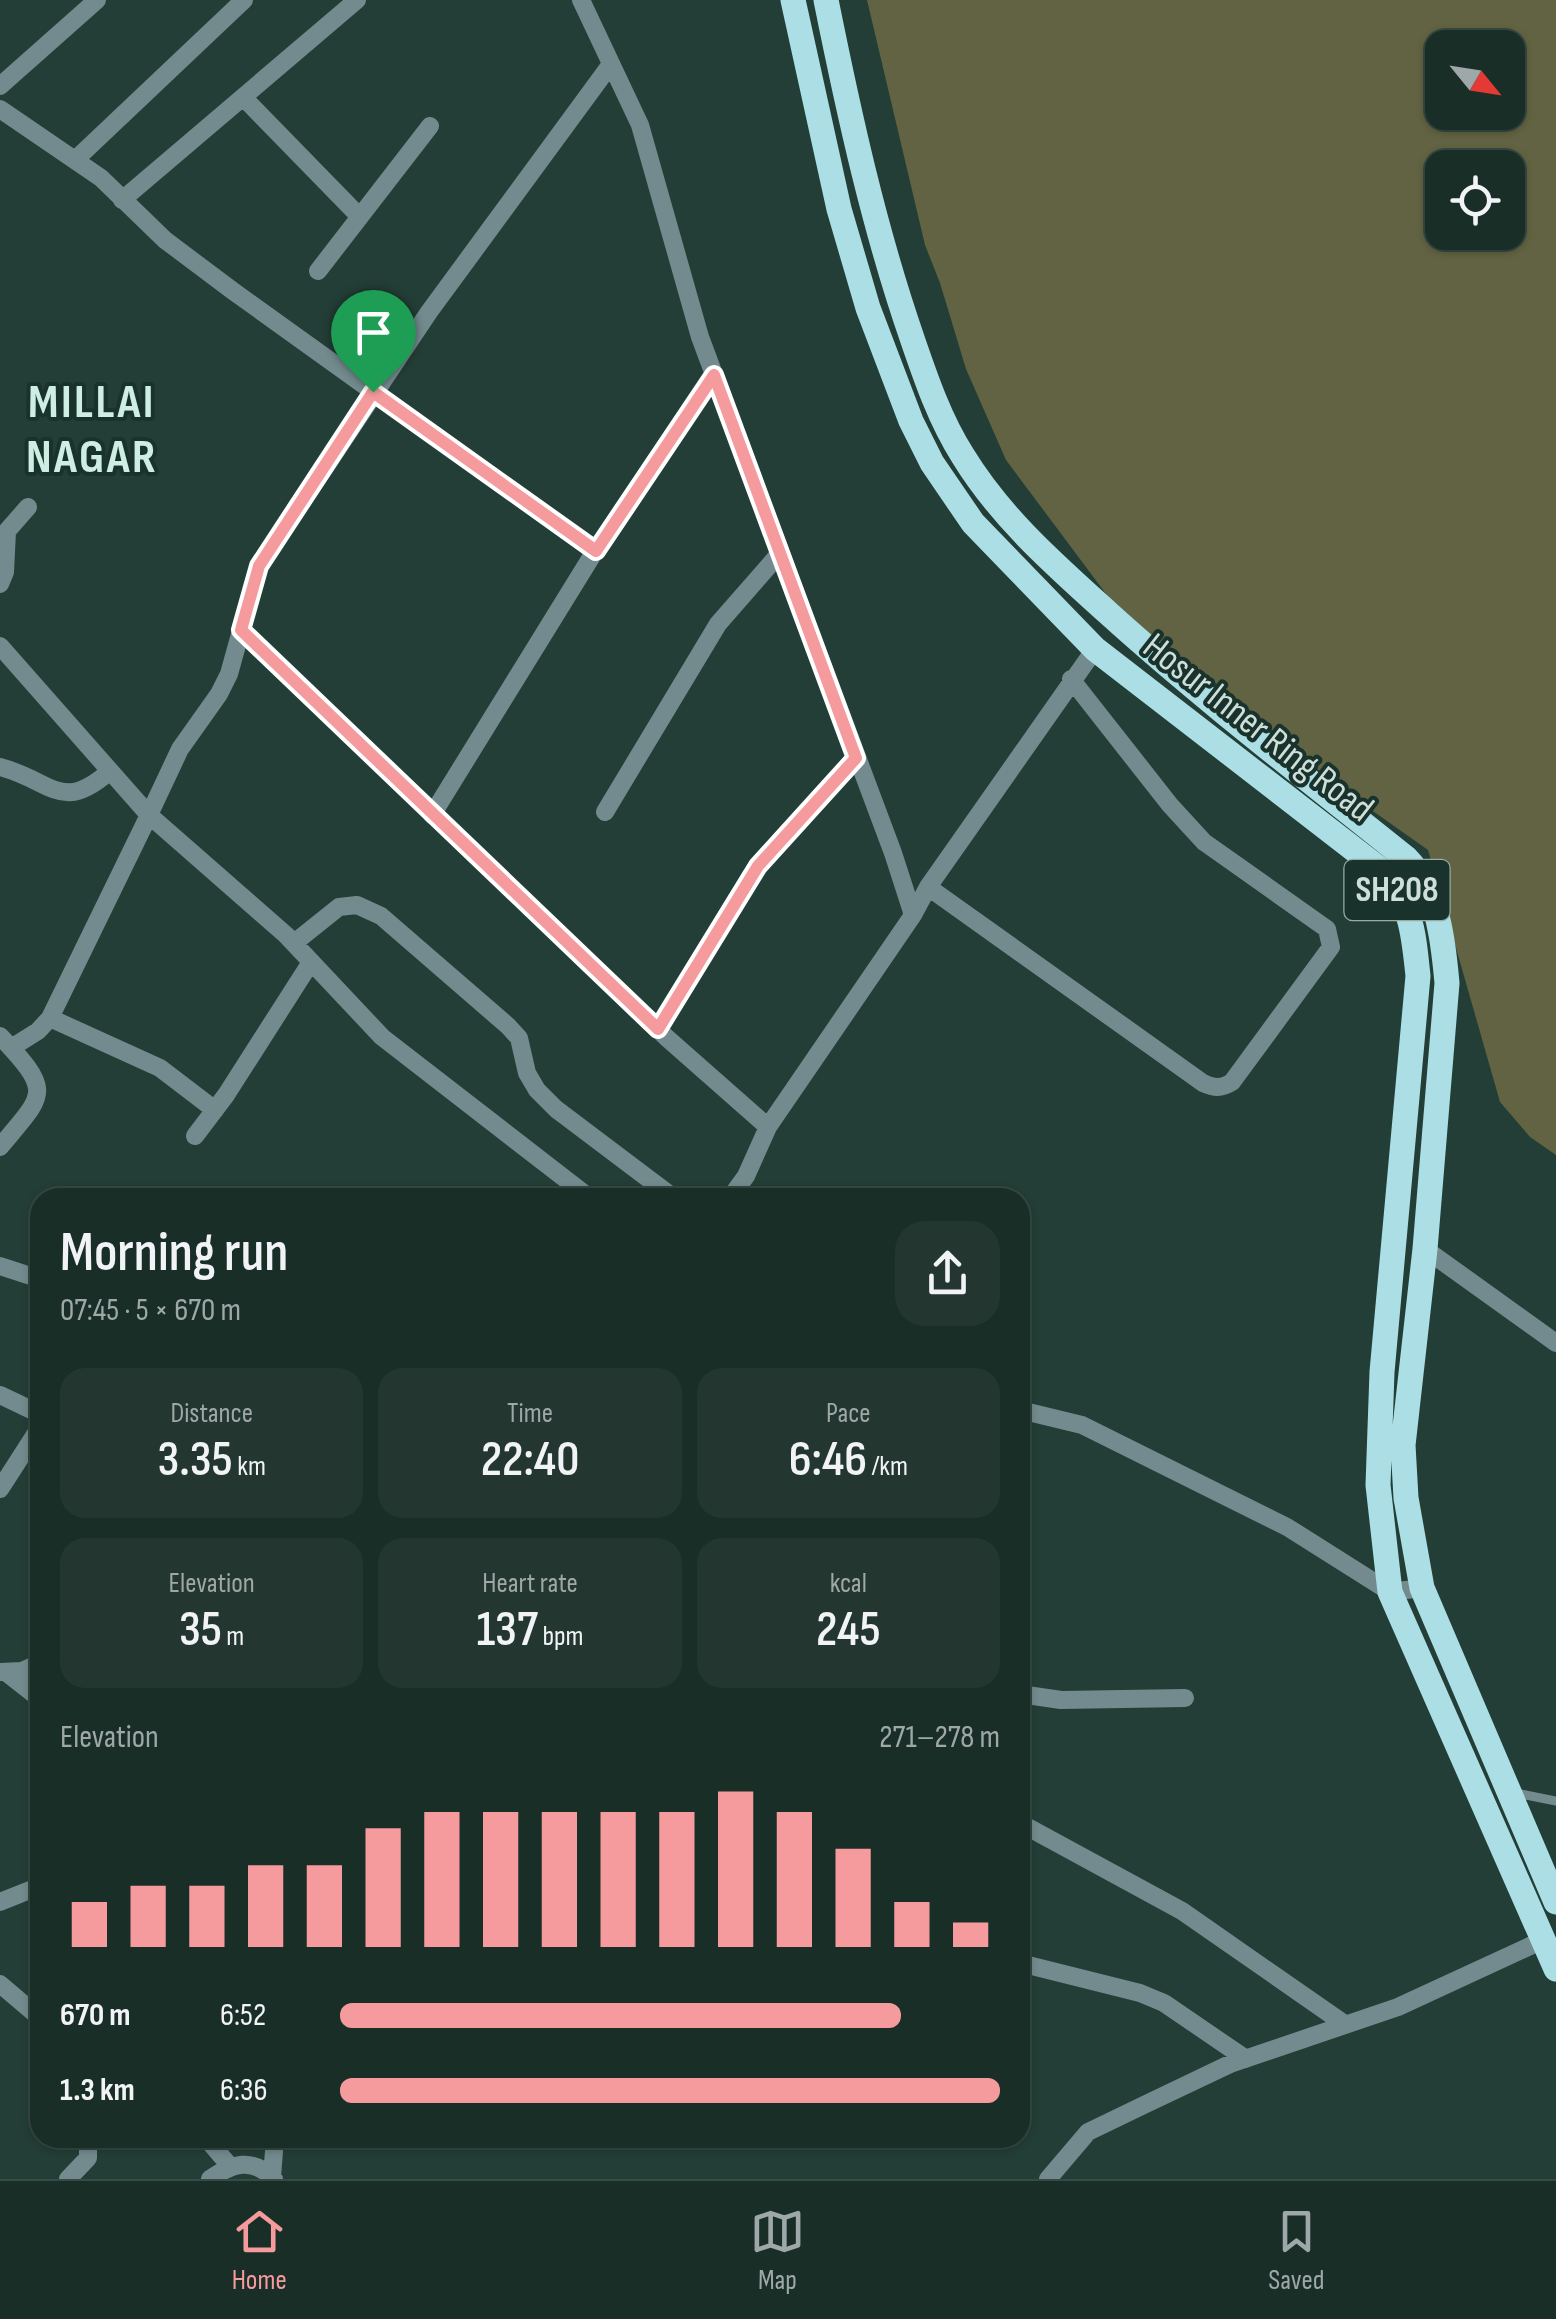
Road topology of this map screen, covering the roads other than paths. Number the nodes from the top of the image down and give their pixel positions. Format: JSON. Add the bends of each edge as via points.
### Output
{"nodes":[{"id":1,"x":97,"y":0,"type":"edge"},
{"id":2,"x":244,"y":0,"type":"edge"},
{"id":3,"x":356,"y":0,"type":"edge"},
{"id":4,"x":582,"y":0,"type":"edge"},
{"id":5,"x":793,"y":0,"type":"edge"},
{"id":6,"x":826,"y":0,"type":"edge"},
{"id":7,"x":612,"y":64,"type":"junction"},
{"id":8,"x":0,"y":86,"type":"edge"},
{"id":9,"x":243,"y":97,"type":"junction"},
{"id":10,"x":0,"y":110,"type":"edge"},
{"id":11,"x":430,"y":126,"type":"dead end"},
{"id":12,"x":75,"y":160,"type":"junction"},
{"id":13,"x":122,"y":200,"type":"junction"},
{"id":14,"x":360,"y":217,"type":"junction"},
{"id":15,"x":318,"y":271,"type":"dead end"},
{"id":16,"x":714,"y":375,"type":"junction"},
{"id":17,"x":373,"y":392,"type":"junction"},
{"id":18,"x":28,"y":506,"type":"dead end"},
{"id":19,"x":596,"y":551,"type":"junction"},
{"id":20,"x":780,"y":554,"type":"junction"},
{"id":21,"x":0,"y":584,"type":"edge"},
{"id":22,"x":241,"y":630,"type":"junction"},
{"id":23,"x":0,"y":646,"type":"edge"},
{"id":24,"x":1095,"y":649,"type":"junction"},
{"id":25,"x":1071,"y":678,"type":"junction"},
{"id":26,"x":856,"y":758,"type":"junction"},
{"id":27,"x":0,"y":766,"type":"edge"},
{"id":28,"x":110,"y":771,"type":"junction"},
{"id":29,"x":605,"y":812,"type":"dead end"},
{"id":30,"x":149,"y":815,"type":"junction"},
{"id":31,"x":432,"y":815,"type":"junction"},
{"id":32,"x":928,"y":886,"type":"junction"},
{"id":33,"x":913,"y":915,"type":"junction"},
{"id":34,"x":294,"y":944,"type":"junction"},
{"id":35,"x":311,"y":962,"type":"junction"},
{"id":36,"x":50,"y":1018,"type":"junction"},
{"id":37,"x":658,"y":1029,"type":"junction"},
{"id":38,"x":6,"y":1042,"type":"edge"},
{"id":39,"x":215,"y":1110,"type":"junction"},
{"id":40,"x":768,"y":1128,"type":"junction"},
{"id":41,"x":195,"y":1136,"type":"dead end"},
{"id":42,"x":0,"y":1147,"type":"edge"},
{"id":43,"x":577,"y":1188,"type":"edge"},
{"id":44,"x":661,"y":1188,"type":"edge"},
{"id":45,"x":737,"y":1188,"type":"edge"},
{"id":46,"x":1425,"y":1249,"type":"junction"},
{"id":47,"x":0,"y":1266,"type":"edge"},
{"id":48,"x":30,"y":1276,"type":"edge"},
{"id":49,"x":1556,"y":1343,"type":"edge"},
{"id":50,"x":0,"y":1395,"type":"edge"},
{"id":51,"x":30,"y":1409,"type":"edge"},
{"id":52,"x":1030,"y":1412,"type":"edge"},
{"id":53,"x":30,"y":1443,"type":"edge"},
{"id":54,"x":0,"y":1490,"type":"edge"},
{"id":55,"x":1422,"y":1588,"type":"junction"},
{"id":56,"x":1390,"y":1592,"type":"junction"},
{"id":57,"x":30,"y":1665,"type":"edge"},
{"id":58,"x":4,"y":1673,"type":"edge"},
{"id":59,"x":30,"y":1692,"type":"edge"},
{"id":60,"x":1030,"y":1695,"type":"edge"},
{"id":61,"x":1184,"y":1698,"type":"dead end"},
{"id":62,"x":1509,"y":1791,"type":"junction"},
{"id":63,"x":1556,"y":1801,"type":"edge"},
{"id":64,"x":1030,"y":1829,"type":"edge"},
{"id":65,"x":30,"y":1890,"type":"edge"},
{"id":66,"x":0,"y":1902,"type":"edge"},
{"id":67,"x":1556,"y":1902,"type":"edge"},
{"id":68,"x":1543,"y":1940,"type":"junction"},
{"id":69,"x":1030,"y":1966,"type":"edge"},
{"id":70,"x":1556,"y":1969,"type":"edge"},
{"id":71,"x":0,"y":1984,"type":"edge"},
{"id":72,"x":30,"y":2010,"type":"edge"},
{"id":73,"x":1343,"y":2024,"type":"junction"},
{"id":74,"x":1246,"y":2059,"type":"junction"},
{"id":75,"x":88,"y":2148,"type":"edge"},
{"id":76,"x":215,"y":2148,"type":"edge"},
{"id":77,"x":274,"y":2148,"type":"edge"},
{"id":78,"x":229,"y":2165,"type":"junction"},
{"id":79,"x":273,"y":2178,"type":"edge"},
{"id":80,"x":68,"y":2179,"type":"edge"},
{"id":81,"x":210,"y":2179,"type":"edge"},
{"id":82,"x":1048,"y":2179,"type":"edge"}],
"edges":[{"from":1,"to":8,"type":"street"},
{"from":2,"to":12,"type":"street"},
{"from":3,"to":9,"type":"street"},
{"from":4,"to":7,"type":"street"},
{"from":5,"to":24,"type":"main road","name":"Hosur Inner Ring Road","number":"SH208","via":[[839,208],[911,421],[974,523]]},
{"from":6,"to":46,"type":"main road","name":"Hosur Inner Ring Road","number":"SH208","via":[[872,210],[920,363],[964,458],[1010,521],[1057,567],[1153,654],[1406,858],[1429,888],[1447,983]]},
{"from":7,"to":16,"type":"street","via":[[640,125]]},
{"from":7,"to":17,"type":"street"},
{"from":9,"to":13,"type":"street"},
{"from":9,"to":14,"type":"street"},
{"from":10,"to":12,"type":"street"},
{"from":11,"to":14,"type":"street"},
{"from":12,"to":13,"type":"street"},
{"from":13,"to":17,"type":"street","via":[[165,240]]},
{"from":14,"to":15,"type":"street"},
{"from":16,"to":19,"type":"street"},
{"from":16,"to":20,"type":"street"},
{"from":17,"to":19,"type":"street"},
{"from":17,"to":22,"type":"street","via":[[259,566]]},
{"from":18,"to":21,"type":"street","via":[[7,531]]},
{"from":19,"to":31,"type":"street"},
{"from":20,"to":26,"type":"street"},
{"from":20,"to":29,"type":"street","via":[[718,624]]},
{"from":22,"to":30,"type":"street","via":[[230,674],[180,749]]},
{"from":22,"to":31,"type":"street"},
{"from":23,"to":28,"type":"street"},
{"from":24,"to":25,"type":"street"},
{"from":24,"to":56,"type":"main road","name":"Hosur Inner Ring Road","number":"SH208","via":[[1382,871],[1414,928],[1418,976],[1380,1429],[1378,1485]]},
{"from":25,"to":32,"type":"street"},
{"from":25,"to":32,"type":"street","via":[[1196,834],[1327,929],[1332,947],[1232,1082],[1213,1087]]},
{"from":26,"to":33,"type":"street"},
{"from":26,"to":37,"type":"street","via":[[758,866]]},
{"from":27,"to":28,"type":"street","via":[[65,793],[88,790]]},
{"from":28,"to":30,"type":"street"},
{"from":30,"to":34,"type":"street"},
{"from":30,"to":36,"type":"street"},
{"from":31,"to":37,"type":"street"},
{"from":32,"to":33,"type":"street"},
{"from":33,"to":40,"type":"street"},
{"from":34,"to":35,"type":"street"},
{"from":34,"to":44,"type":"street","via":[[339,906],[381,916],[519,1038],[527,1074],[556,1109]]},
{"from":35,"to":39,"type":"street"},
{"from":35,"to":43,"type":"street","via":[[382,1037]]},
{"from":36,"to":38,"type":"street","via":[[38,1031]]},
{"from":36,"to":39,"type":"street","via":[[160,1068]]},
{"from":37,"to":40,"type":"street"},
{"from":38,"to":42,"type":"street","via":[[38,1085],[38,1098]]},
{"from":39,"to":41,"type":"street"},
{"from":40,"to":45,"type":"street"},
{"from":46,"to":49,"type":"street"},
{"from":46,"to":55,"type":"main road","name":"Hosur Inner Ring Road","number":"SH208","via":[[1403,1445]]},
{"from":47,"to":48,"type":"street"},
{"from":50,"to":51,"type":"street"},
{"from":52,"to":56,"type":"street","via":[[1082,1425],[1287,1527]]},
{"from":53,"to":54,"type":"street"},
{"from":55,"to":56,"type":"street"},
{"from":55,"to":62,"type":"main road","name":"Hosur Inner Ring Road","number":"SH208"},
{"from":56,"to":68,"type":"main road","name":"Hosur Inner Ring Road","number":"SH208"},
{"from":57,"to":58,"type":"street"},
{"from":58,"to":59,"type":"street"},
{"from":60,"to":61,"type":"street"},
{"from":62,"to":63,"type":"lane"},
{"from":62,"to":67,"type":"main road","name":"Hosur Inner Ring Road","number":"SH208"},
{"from":64,"to":73,"type":"street","via":[[1182,1910]]},
{"from":65,"to":66,"type":"street"},
{"from":68,"to":70,"type":"main road","name":"Hosur Inner Ring Road","number":"SH208"},
{"from":68,"to":73,"type":"street","via":[[1398,2007]]},
{"from":69,"to":74,"type":"street","via":[[1164,2003]]},
{"from":71,"to":72,"type":"street"},
{"from":73,"to":74,"type":"street"},
{"from":74,"to":82,"type":"street","via":[[1088,2132]]},
{"from":75,"to":80,"type":"street","via":[[88,2158]]},
{"from":76,"to":78,"type":"street"},
{"from":77,"to":79,"type":"street"},
{"from":78,"to":79,"type":"street","via":[[245,2162]]},
{"from":78,"to":81,"type":"street"}]}
